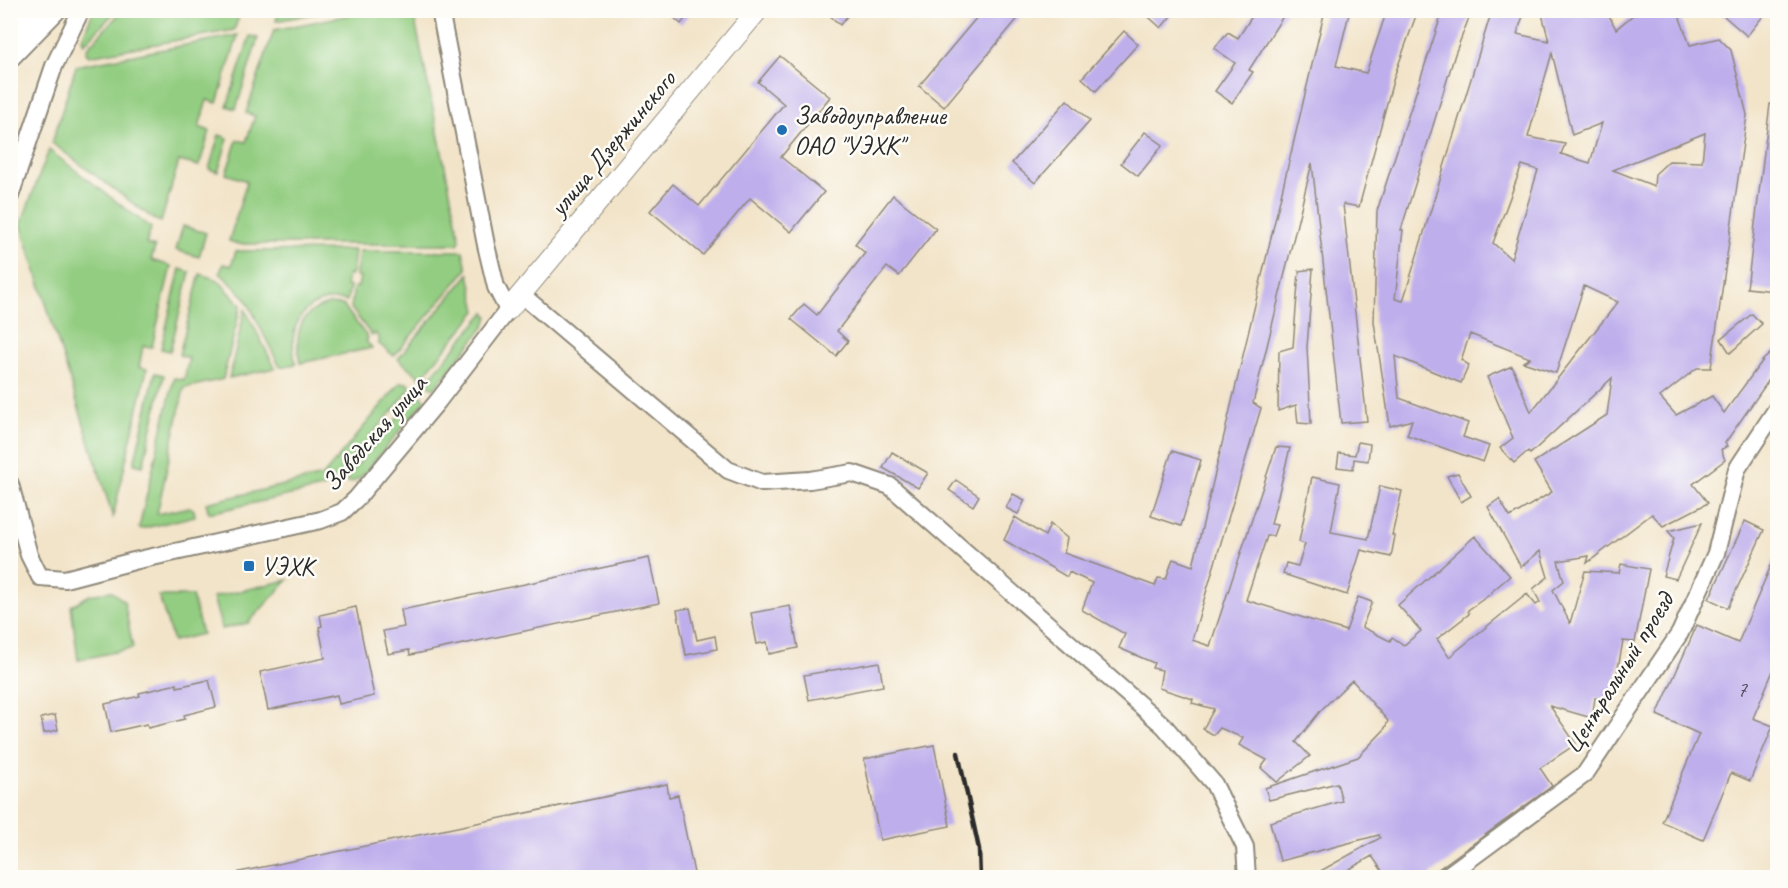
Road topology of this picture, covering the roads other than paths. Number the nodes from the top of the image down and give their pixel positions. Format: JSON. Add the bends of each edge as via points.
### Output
{"nodes":[{"id":1,"x":26,"y":10,"type":"edge"},
{"id":2,"x":38,"y":10,"type":"edge"},
{"id":3,"x":46,"y":10,"type":"edge"},
{"id":4,"x":54,"y":10,"type":"edge"},
{"id":5,"x":81,"y":10,"type":"edge"},
{"id":6,"x":440,"y":10,"type":"edge"},
{"id":7,"x":758,"y":10,"type":"edge"},
{"id":8,"x":10,"y":18,"type":"edge"},
{"id":9,"x":10,"y":28,"type":"edge"},
{"id":10,"x":10,"y":38,"type":"edge"},
{"id":11,"x":10,"y":54,"type":"edge"},
{"id":12,"x":10,"y":196,"type":"edge"},
{"id":13,"x":522,"y":295,"type":"junction"},
{"id":14,"x":508,"y":310,"type":"junction"},
{"id":15,"x":1778,"y":407,"type":"edge"},
{"id":16,"x":10,"y":484,"type":"edge"},
{"id":17,"x":1247,"y":878,"type":"edge"},
{"id":18,"x":1444,"y":878,"type":"edge"}],
"edges":[{"from":1,"to":8,"type":"main road"},
{"from":2,"to":9,"type":"main road"},
{"from":3,"to":10,"type":"main road"},
{"from":4,"to":11,"type":"main road"},
{"from":5,"to":12,"type":"street","via":[[54,66]]},
{"from":6,"to":14,"type":"street","via":[[486,245],[496,287]]},
{"from":7,"to":13,"type":"street","name":"улица Дзержинского"},
{"from":13,"to":14,"type":"street","name":"улица Дзержинского"},
{"from":13,"to":17,"type":"street","via":[[728,470],[762,483],[852,473],[890,486],[1164,726],[1214,783],[1245,847]]},
{"from":14,"to":16,"type":"street","name":"Заводская улица","via":[[357,498],[342,512],[321,520],[65,579],[40,577],[29,555]]},
{"from":15,"to":18,"type":"street","name":"Центральный проезд","via":[[1737,469],[1716,553],[1680,633],[1585,774]]}]}
